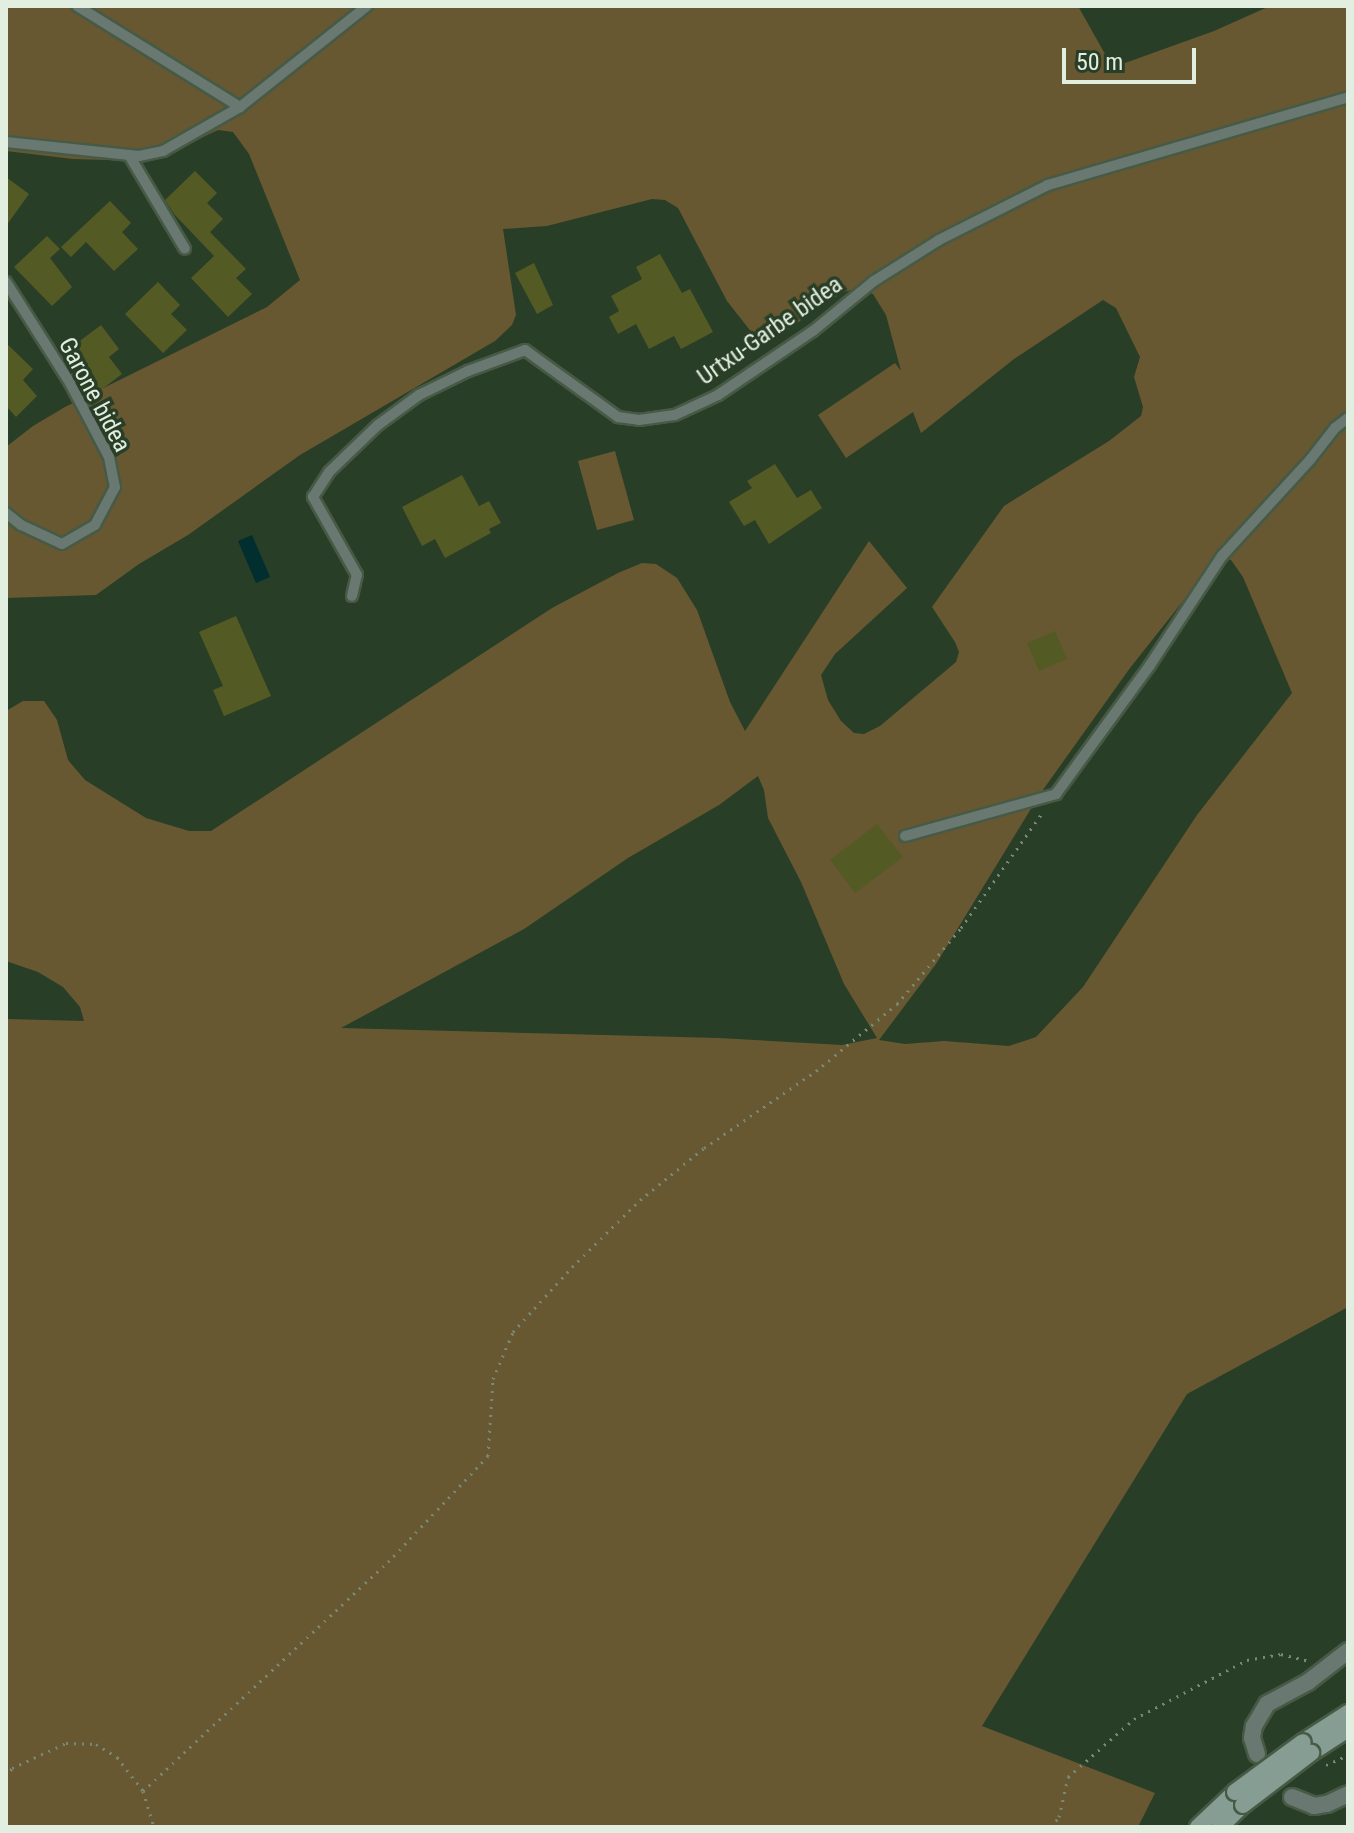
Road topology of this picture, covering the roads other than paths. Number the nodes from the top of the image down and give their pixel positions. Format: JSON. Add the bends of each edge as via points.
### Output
{"nodes":[{"id":1,"x":77,"y":6,"type":"edge"},
{"id":2,"x":367,"y":6,"type":"edge"},
{"id":3,"x":1348,"y":97,"type":"edge"},
{"id":4,"x":240,"y":107,"type":"junction"},
{"id":5,"x":6,"y":142,"type":"edge"},
{"id":6,"x":129,"y":155,"type":"junction"},
{"id":7,"x":185,"y":249,"type":"dead end"},
{"id":8,"x":6,"y":282,"type":"edge"},
{"id":9,"x":1348,"y":418,"type":"edge"},
{"id":10,"x":6,"y":513,"type":"edge"},
{"id":11,"x":352,"y":596,"type":"dead end"},
{"id":12,"x":905,"y":836,"type":"dead end"},
{"id":13,"x":1348,"y":1651,"type":"edge"},
{"id":14,"x":1348,"y":1713,"type":"edge"},
{"id":15,"x":1344,"y":1734,"type":"edge"},
{"id":16,"x":1307,"y":1748,"type":"junction"},
{"id":17,"x":1257,"y":1754,"type":"dead end"},
{"id":18,"x":1348,"y":1794,"type":"edge"},
{"id":19,"x":1292,"y":1797,"type":"dead end"},
{"id":20,"x":1239,"y":1799,"type":"junction"},
{"id":21,"x":1198,"y":1827,"type":"edge"},
{"id":22,"x":1220,"y":1827,"type":"edge"}],
"edges":[{"from":1,"to":4,"type":"lane"},
{"from":2,"to":4,"type":"lane"},
{"from":3,"to":11,"type":"lane","name":"Urtxu-Garbe bidea","via":[[1048,185],[900,264],[718,395],[675,415],[618,417],[525,350],[419,395],[368,434],[329,472],[313,497],[357,575]]},
{"from":4,"to":6,"type":"lane","via":[[163,151]]},
{"from":5,"to":6,"type":"lane"},
{"from":6,"to":7,"type":"lane"},
{"from":8,"to":10,"type":"lane","name":"Garone bidea","via":[[70,383],[109,457],[115,487],[95,525],[62,544]]},
{"from":9,"to":12,"type":"lane","via":[[1222,556],[1056,794]]},
{"from":13,"to":17,"type":"street","via":[[1259,1713],[1252,1738]]},
{"from":14,"to":16,"type":"main road"},
{"from":15,"to":16,"type":"main road"},
{"from":16,"to":20,"type":"main road","bridge":true},
{"from":18,"to":19,"type":"street","via":[[1314,1806]]},
{"from":20,"to":21,"type":"main road"},
{"from":20,"to":22,"type":"main road"}]}
